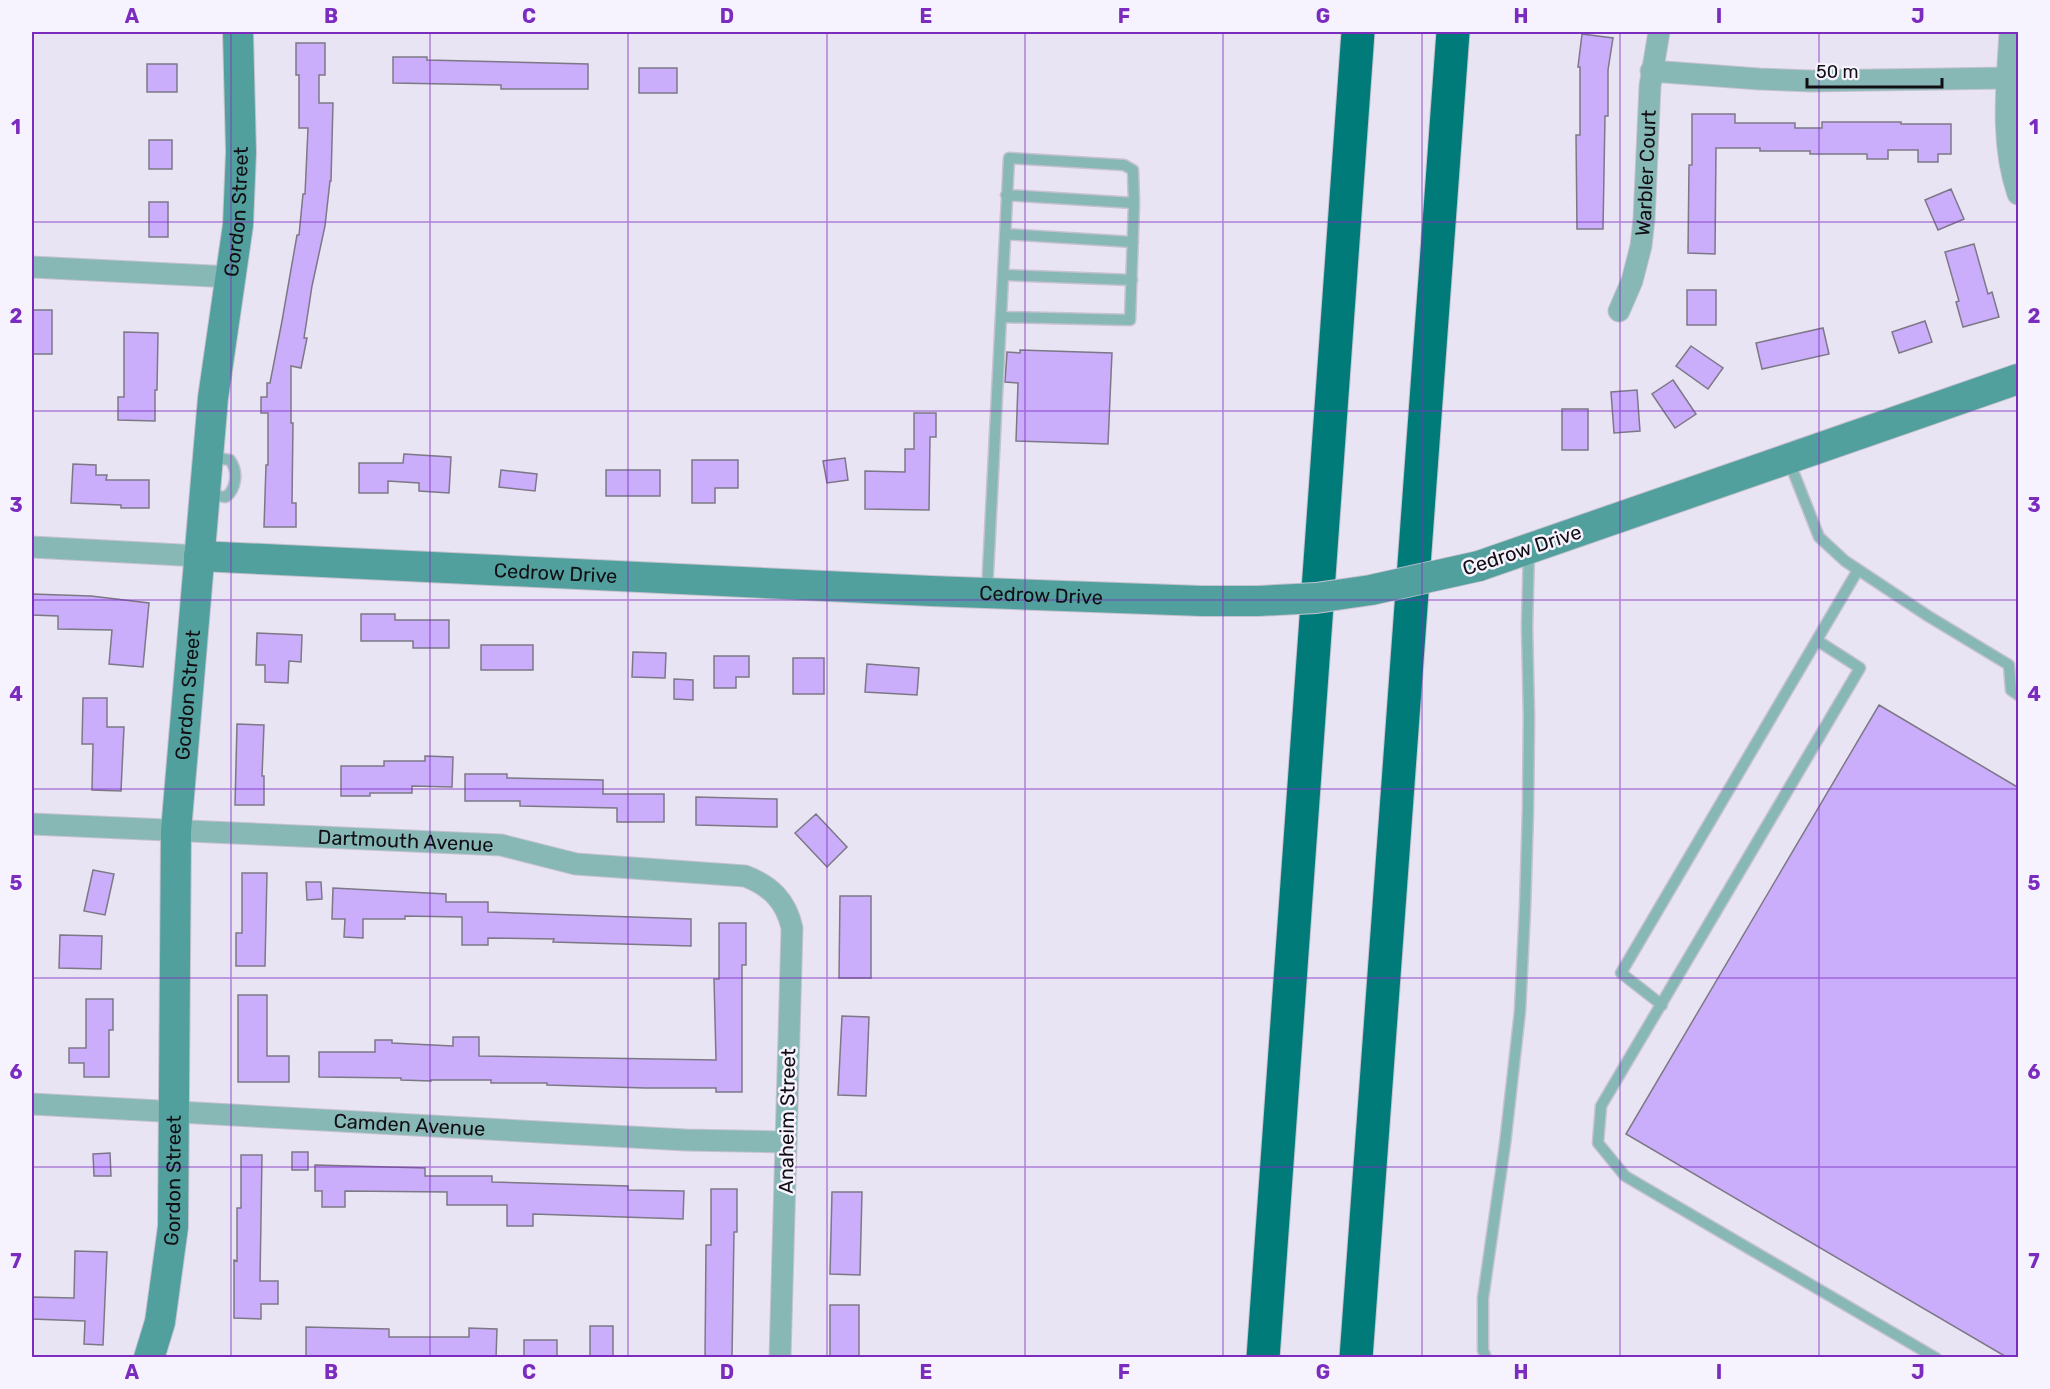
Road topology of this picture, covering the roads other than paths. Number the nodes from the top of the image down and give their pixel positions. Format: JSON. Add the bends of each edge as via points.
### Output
{"nodes":[{"id":1,"x":238,"y":32,"type":"edge"},
{"id":2,"x":1359,"y":32,"type":"edge"},
{"id":3,"x":1452,"y":32,"type":"edge"},
{"id":4,"x":1659,"y":32,"type":"edge"},
{"id":5,"x":2010,"y":32,"type":"edge"},
{"id":6,"x":1651,"y":71,"type":"junction"},
{"id":7,"x":2007,"y":78,"type":"junction"},
{"id":8,"x":2019,"y":194,"type":"edge"},
{"id":9,"x":1006,"y":195,"type":"junction"},
{"id":10,"x":1134,"y":203,"type":"junction"},
{"id":11,"x":1005,"y":234,"type":"junction"},
{"id":12,"x":1133,"y":242,"type":"junction"},
{"id":13,"x":32,"y":267,"type":"edge"},
{"id":14,"x":1004,"y":275,"type":"junction"},
{"id":15,"x":231,"y":277,"type":"junction"},
{"id":16,"x":1132,"y":280,"type":"junction"},
{"id":17,"x":1619,"y":311,"type":"dead end"},
{"id":18,"x":1001,"y":316,"type":"junction"},
{"id":19,"x":2019,"y":380,"type":"edge"},
{"id":20,"x":1788,"y":459,"type":"junction"},
{"id":21,"x":32,"y":547,"type":"edge"},
{"id":22,"x":1529,"y":549,"type":"junction"},
{"id":23,"x":199,"y":556,"type":"junction"},
{"id":24,"x":1858,"y":570,"type":"junction"},
{"id":25,"x":987,"y":593,"type":"junction"},
{"id":26,"x":1818,"y":641,"type":"junction"},
{"id":27,"x":2019,"y":695,"type":"edge"},
{"id":28,"x":32,"y":824,"type":"edge"},
{"id":29,"x":176,"y":831,"type":"junction"},
{"id":30,"x":772,"y":891,"type":"joint"},
{"id":31,"x":1662,"y":1005,"type":"junction"},
{"id":32,"x":32,"y":1104,"type":"edge"},
{"id":33,"x":172,"y":1112,"type":"junction"},
{"id":34,"x":786,"y":1142,"type":"junction"},
{"id":35,"x":149,"y":1358,"type":"edge"},
{"id":36,"x":780,"y":1358,"type":"edge"},
{"id":37,"x":1263,"y":1358,"type":"edge"},
{"id":38,"x":1356,"y":1358,"type":"edge"},
{"id":39,"x":1486,"y":1358,"type":"edge"},
{"id":40,"x":1936,"y":1358,"type":"edge"}],
"edges":[{"from":1,"to":15,"type":"street","name":"Gordon Street","via":[[241,182]]},
{"from":2,"to":37,"type":"highway"},
{"from":3,"to":38,"type":"highway"},
{"from":4,"to":6,"type":"street","name":"Warbler Court"},
{"from":5,"to":7,"type":"street"},
{"from":6,"to":7,"type":"street","via":[[1759,80]]},
{"from":6,"to":17,"type":"street","name":"Warbler Court","via":[[1641,246]]},
{"from":7,"to":8,"type":"street","via":[[2011,171]]},
{"from":9,"to":10,"type":"lane"},
{"from":9,"to":10,"type":"lane","via":[[1009,158],[1124,165],[1133,170]]},
{"from":9,"to":11,"type":"lane"},
{"from":10,"to":12,"type":"lane"},
{"from":11,"to":12,"type":"lane"},
{"from":11,"to":14,"type":"lane"},
{"from":12,"to":16,"type":"lane"},
{"from":13,"to":15,"type":"street"},
{"from":14,"to":16,"type":"lane"},
{"from":14,"to":18,"type":"lane"},
{"from":15,"to":23,"type":"street","name":"Gordon Street","via":[[213,398]]},
{"from":16,"to":18,"type":"lane","via":[[1130,320]]},
{"from":18,"to":25,"type":"lane"},
{"from":19,"to":20,"type":"street","name":"Cedrow Drive"},
{"from":20,"to":22,"type":"street","name":"Cedrow Drive"},
{"from":20,"to":24,"type":"lane","via":[[1819,537]]},
{"from":21,"to":23,"type":"street","name":"Cedrow Drive"},
{"from":22,"to":25,"type":"street","name":"Cedrow Drive","bridge":true,"via":[[1479,566],[1316,598],[1202,601]]},
{"from":22,"to":39,"type":"lane","via":[[1529,717],[1520,1011],[1506,1144],[1483,1298]]},
{"from":23,"to":25,"type":"street","name":"Cedrow Drive"},
{"from":23,"to":29,"type":"street","name":"Gordon Street"},
{"from":24,"to":26,"type":"lane"},
{"from":24,"to":27,"type":"lane","via":[[2009,665],[2011,690]]},
{"from":26,"to":31,"type":"lane","via":[[1621,974]]},
{"from":26,"to":31,"type":"lane","via":[[1860,668]]},
{"from":28,"to":29,"type":"street","name":"Dartmouth Avenue"},
{"from":29,"to":30,"type":"street","name":"Dartmouth Avenue","via":[[501,845],[576,864],[745,876]]},
{"from":29,"to":33,"type":"street","name":"Gordon Street"},
{"from":30,"to":34,"type":"street","name":"Anaheim Street","via":[[782,901],[792,928]]},
{"from":31,"to":40,"type":"lane","via":[[1601,1106],[1598,1143],[1625,1176]]},
{"from":32,"to":33,"type":"street","name":"Camden Avenue"},
{"from":33,"to":34,"type":"street","name":"Camden Avenue"},
{"from":33,"to":35,"type":"street","name":"Gordon Street","via":[[173,1227],[160,1322]]},
{"from":34,"to":36,"type":"street","name":"Anaheim Street"}]}
